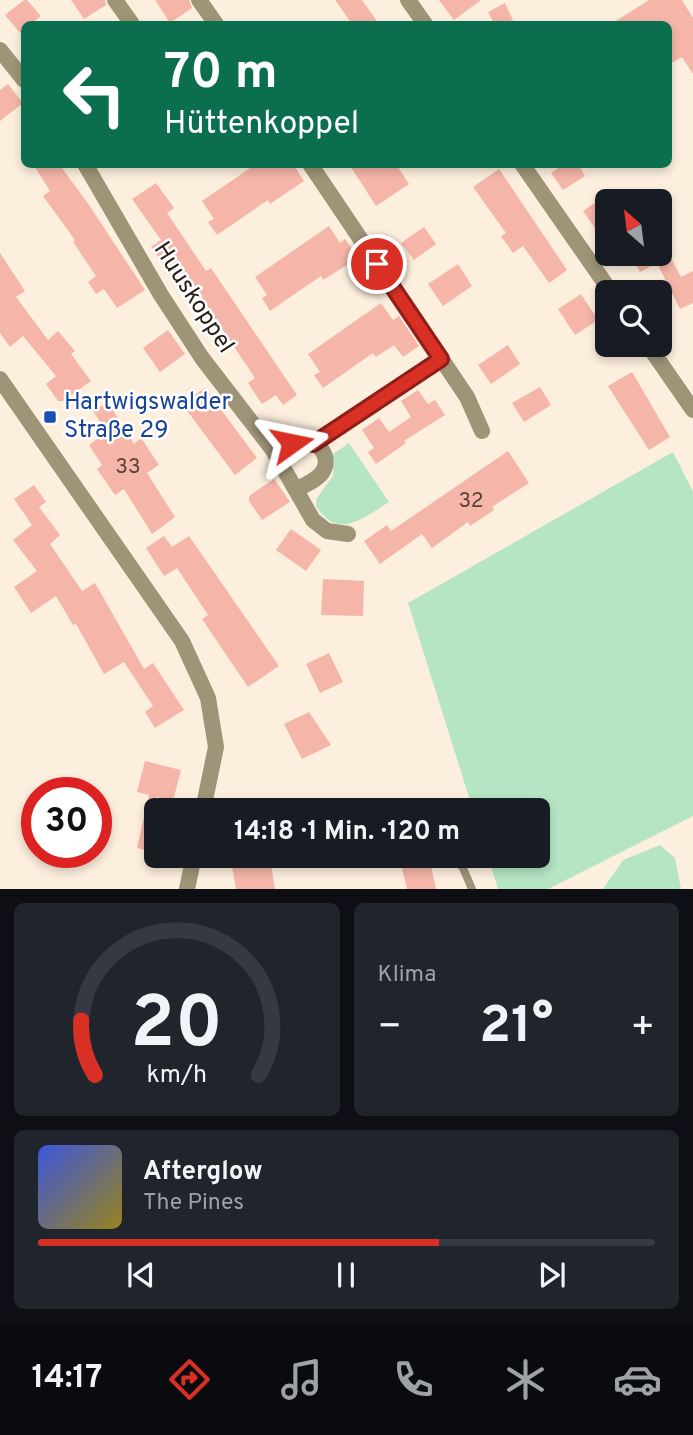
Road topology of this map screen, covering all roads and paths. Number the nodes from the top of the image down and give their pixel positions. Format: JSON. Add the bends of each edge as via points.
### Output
{"nodes":[{"id":1,"x":115,"y":0,"type":"edge"},
{"id":2,"x":199,"y":0,"type":"edge"},
{"id":3,"x":408,"y":0,"type":"edge"},
{"id":4,"x":130,"y":21,"type":"edge"},
{"id":5,"x":214,"y":21,"type":"edge"},
{"id":6,"x":423,"y":21,"type":"edge"},
{"id":7,"x":0,"y":50,"type":"edge"},
{"id":8,"x":21,"y":76,"type":"edge"},
{"id":9,"x":87,"y":168,"type":"edge"},
{"id":10,"x":313,"y":168,"type":"edge"},
{"id":11,"x":525,"y":168,"type":"edge"},
{"id":12,"x":603,"y":280,"type":"edge"},
{"id":13,"x":656,"y":357,"type":"edge"},
{"id":14,"x":441,"y":359,"type":"junction"},
{"id":15,"x":0,"y":379,"type":"edge"},
{"id":16,"x":693,"y":410,"type":"edge"},
{"id":17,"x":482,"y":431,"type":"dead end"},
{"id":18,"x":313,"y":444,"type":"junction"},
{"id":19,"x":273,"y":450,"type":"junction"},
{"id":20,"x":297,"y":489,"type":"junction"},
{"id":21,"x":348,"y":534,"type":"dead end"},
{"id":22,"x":205,"y":798,"type":"edge"},
{"id":23,"x":191,"y":868,"type":"edge"},
{"id":24,"x":463,"y":868,"type":"edge"},
{"id":25,"x":187,"y":889,"type":"edge"},
{"id":26,"x":472,"y":889,"type":"edge"}],
"edges":[{"from":1,"to":4,"type":"street"},
{"from":2,"to":5,"type":"street"},
{"from":3,"to":6,"type":"street"},
{"from":7,"to":8,"type":"street"},
{"from":9,"to":19,"type":"street","name":"Huuskoppel","via":[[202,358]]},
{"from":10,"to":14,"type":"street"},
{"from":11,"to":12,"type":"street"},
{"from":13,"to":16,"type":"street"},
{"from":14,"to":17,"type":"street","via":[[467,397]]},
{"from":14,"to":18,"type":"lane"},
{"from":15,"to":22,"type":"street","via":[[182,641],[208,698],[216,747]]},
{"from":18,"to":19,"type":"street","via":[[292,443]]},
{"from":18,"to":20,"type":"street","via":[[326,463],[321,474]]},
{"from":19,"to":20,"type":"street","name":"Huuskoppel"},
{"from":20,"to":21,"type":"street","name":"Huuskoppel","via":[[313,520],[327,531]]},
{"from":23,"to":25,"type":"street"},
{"from":24,"to":26,"type":"lane"}]}
